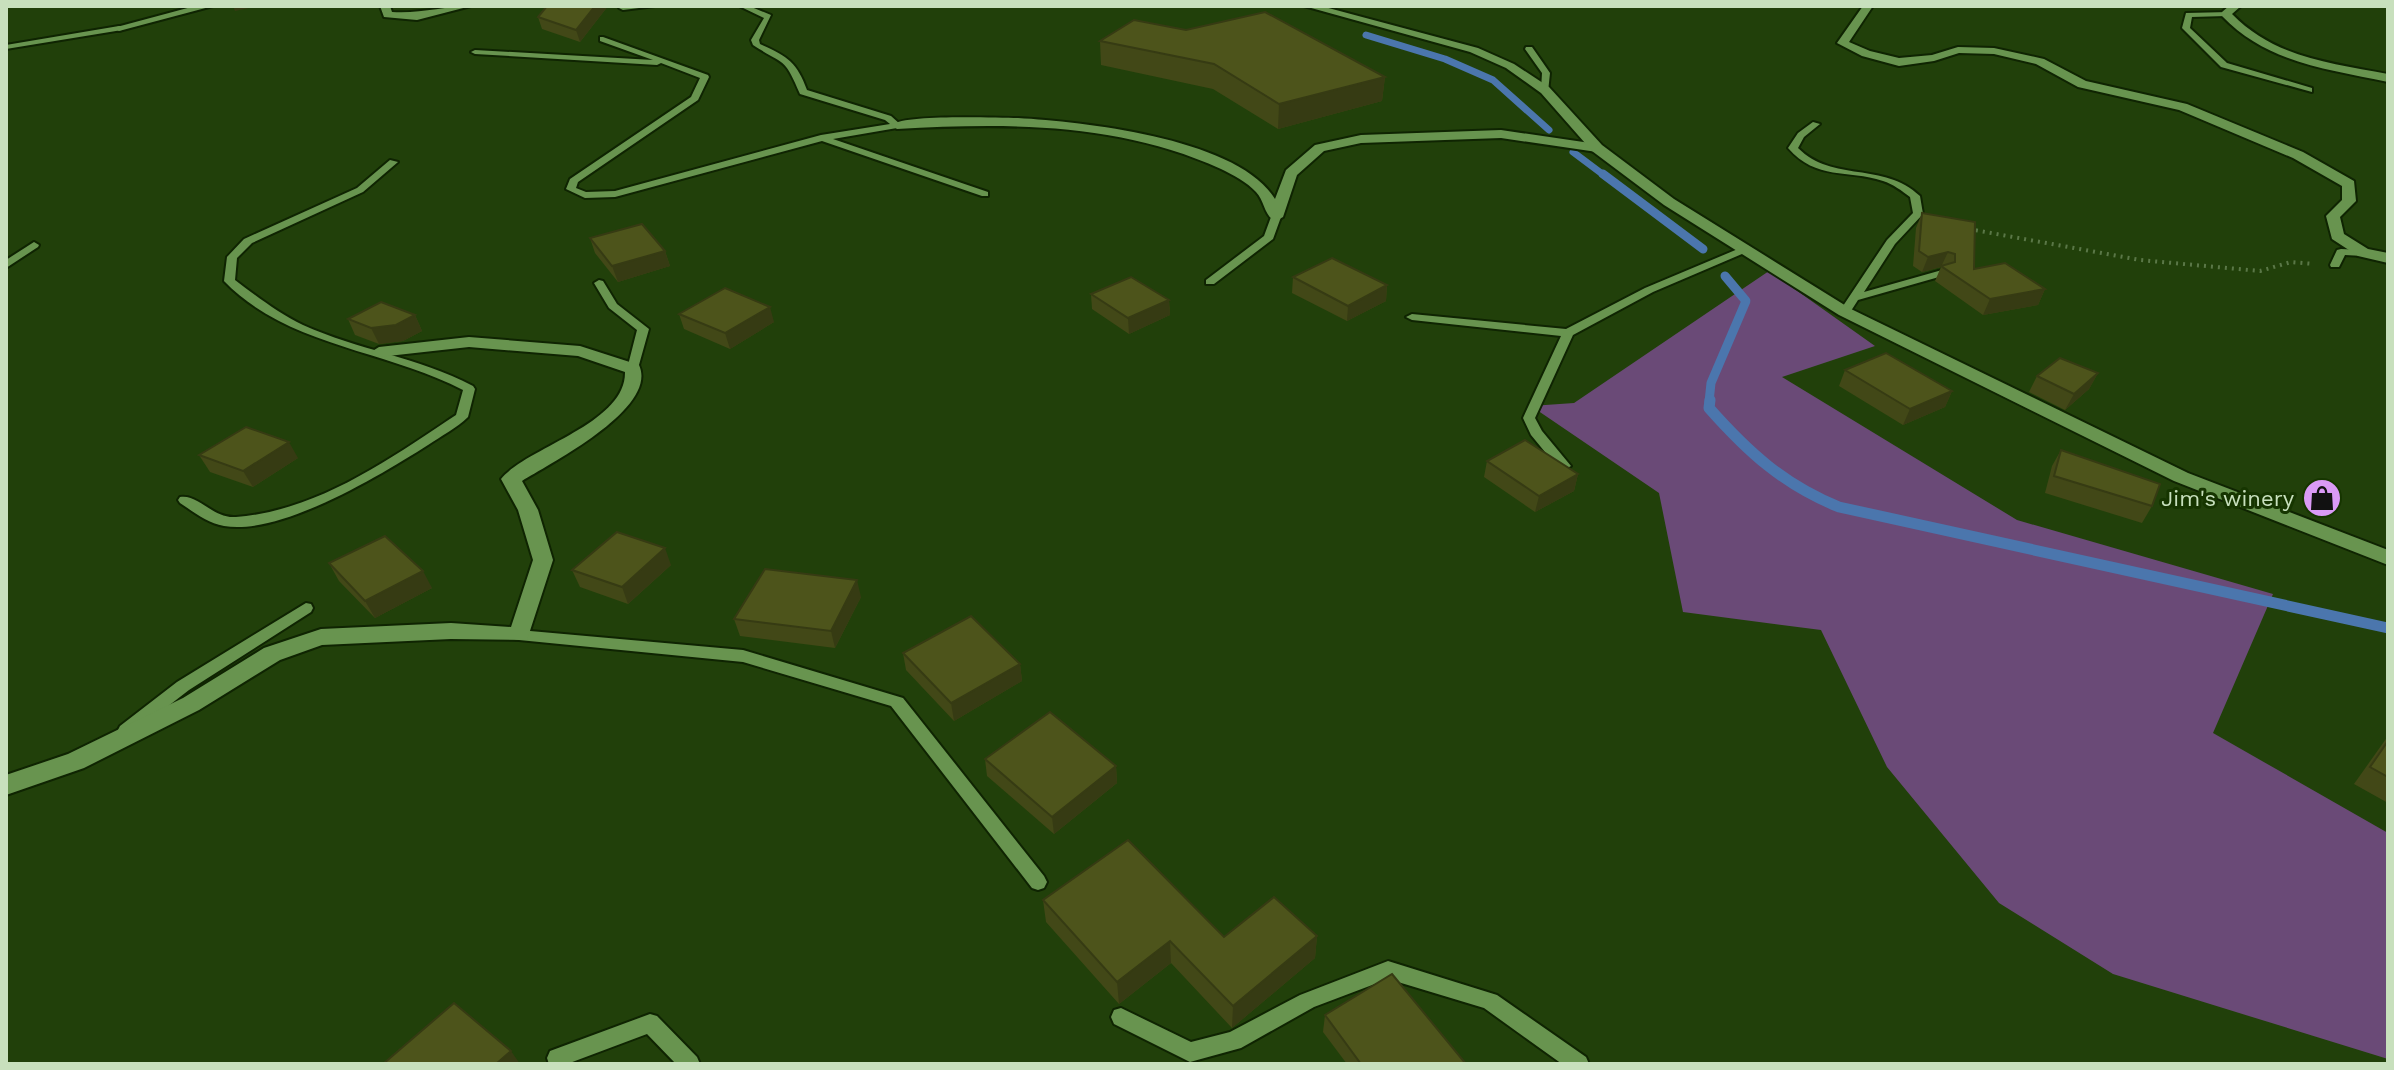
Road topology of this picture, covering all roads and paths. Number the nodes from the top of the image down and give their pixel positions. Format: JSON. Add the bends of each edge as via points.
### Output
{"nodes":[{"id":1,"x":208,"y":6,"type":"edge"},
{"id":2,"x":385,"y":6,"type":"edge"},
{"id":3,"x":466,"y":6,"type":"edge"},
{"id":4,"x":651,"y":6,"type":"edge"},
{"id":5,"x":743,"y":6,"type":"edge"},
{"id":6,"x":1309,"y":6,"type":"edge"},
{"id":7,"x":1868,"y":6,"type":"edge"},
{"id":8,"x":623,"y":8,"type":"edge"},
{"id":9,"x":2231,"y":10,"type":"edge"},
{"id":10,"x":119,"y":28,"type":"joint"},
{"id":11,"x":603,"y":39,"type":"dead end"},
{"id":12,"x":6,"y":47,"type":"edge"},
{"id":13,"x":1529,"y":49,"type":"dead end"},
{"id":14,"x":475,"y":52,"type":"dead end"},
{"id":15,"x":665,"y":64,"type":"junction"},
{"id":16,"x":2388,"y":78,"type":"edge"},
{"id":17,"x":1545,"y":90,"type":"junction"},
{"id":18,"x":2309,"y":90,"type":"dead end"},
{"id":19,"x":1816,"y":124,"type":"dead end"},
{"id":20,"x":897,"y":125,"type":"junction"},
{"id":21,"x":821,"y":138,"type":"junction"},
{"id":22,"x":1597,"y":148,"type":"junction"},
{"id":23,"x":393,"y":162,"type":"dead end"},
{"id":24,"x":985,"y":194,"type":"dead end"},
{"id":25,"x":1918,"y":214,"type":"junction"},
{"id":26,"x":1276,"y":217,"type":"junction"},
{"id":27,"x":34,"y":245,"type":"dead end"},
{"id":28,"x":1745,"y":249,"type":"junction"},
{"id":29,"x":2363,"y":253,"type":"junction"},
{"id":30,"x":2388,"y":258,"type":"edge"},
{"id":31,"x":6,"y":265,"type":"edge"},
{"id":32,"x":2335,"y":265,"type":"joint"},
{"id":33,"x":1942,"y":273,"type":"edge"},
{"id":34,"x":1210,"y":282,"type":"dead end"},
{"id":35,"x":599,"y":283,"type":"dead end"},
{"id":36,"x":1850,"y":305,"type":"junction"},
{"id":37,"x":1412,"y":317,"type":"dead end"},
{"id":38,"x":1568,"y":333,"type":"junction"},
{"id":39,"x":379,"y":352,"type":"junction"},
{"id":40,"x":633,"y":369,"type":"junction"},
{"id":41,"x":1564,"y":466,"type":"edge"},
{"id":42,"x":185,"y":500,"type":"dead end"},
{"id":43,"x":2388,"y":558,"type":"edge"},
{"id":44,"x":306,"y":608,"type":"dead end"},
{"id":45,"x":519,"y":635,"type":"junction"},
{"id":46,"x":106,"y":745,"type":"junction"},
{"id":47,"x":6,"y":785,"type":"edge"},
{"id":48,"x":1038,"y":882,"type":"dead end"},
{"id":49,"x":1121,"y":1017,"type":"dead end"},
{"id":50,"x":557,"y":1058,"type":"dead end"},
{"id":51,"x":690,"y":1064,"type":"edge"},
{"id":52,"x":1579,"y":1064,"type":"edge"}],
"edges":[{"from":1,"to":10,"type":"street"},
{"from":2,"to":3,"type":"street","via":[[388,15],[403,18]]},
{"from":4,"to":8,"type":"lane"},
{"from":5,"to":20,"type":"lane","via":[[768,17],[757,45],[796,67],[803,92]]},
{"from":6,"to":17,"type":"street","via":[[1474,50]]},
{"from":7,"to":29,"type":"street","via":[[1843,43],[1866,54],[1899,62],[1958,50],[2011,54],[2040,61],[2082,84],[2183,107],[2298,155],[2349,184],[2349,201],[2333,216],[2337,236]]},
{"from":9,"to":16,"type":"street","via":[[2242,34],[2272,52]]},
{"from":9,"to":18,"type":"lane","via":[[2189,15],[2186,28],[2224,65]]},
{"from":10,"to":12,"type":"lane"},
{"from":11,"to":15,"type":"lane"},
{"from":13,"to":17,"type":"lane","via":[[1546,73]]},
{"from":14,"to":15,"type":"lane"},
{"from":15,"to":21,"type":"lane","via":[[705,77],[695,98],[573,181],[571,189],[585,195],[615,194]]},
{"from":17,"to":22,"type":"street"},
{"from":19,"to":25,"type":"lane","via":[[1793,148],[1800,157],[1842,175],[1887,179],[1915,196]]},
{"from":20,"to":21,"type":"lane"},
{"from":20,"to":26,"type":"street","via":[[965,121],[1138,133],[1238,172],[1264,191]]},
{"from":21,"to":24,"type":"lane"},
{"from":22,"to":26,"type":"street","via":[[1501,134],[1361,139],[1320,148],[1291,173]]},
{"from":22,"to":28,"type":"street","via":[[1669,202]]},
{"from":23,"to":39,"type":"lane","via":[[360,190],[248,241],[232,257],[229,281],[266,310],[310,332]]},
{"from":25,"to":32,"type":"path","via":[[1991,235],[2140,260],[2260,271],[2291,262]]},
{"from":25,"to":36,"type":"lane","via":[[1891,242]]},
{"from":26,"to":34,"type":"lane","via":[[1269,237]]},
{"from":27,"to":31,"type":"lane"},
{"from":28,"to":36,"type":"street"},
{"from":28,"to":38,"type":"lane","via":[[1649,290]]},
{"from":29,"to":30,"type":"street"},
{"from":29,"to":32,"type":"lane","via":[[2341,252]]},
{"from":33,"to":36,"type":"lane"},
{"from":35,"to":40,"type":"lane","via":[[613,306],[643,329]]},
{"from":36,"to":43,"type":"street","via":[[2181,477]]},
{"from":37,"to":38,"type":"lane"},
{"from":38,"to":41,"type":"lane","via":[[1529,418]]},
{"from":39,"to":40,"type":"street","via":[[469,342],[580,351]]},
{"from":39,"to":42,"type":"lane","via":[[438,370],[469,389],[462,417],[347,487],[272,517],[226,523]]},
{"from":40,"to":45,"type":"street","via":[[632,387],[613,411],[511,479],[528,510],[543,560]]},
{"from":44,"to":46,"type":"lane","via":[[183,686]]},
{"from":45,"to":46,"type":"street","via":[[451,631],[321,637],[272,654],[191,704]]},
{"from":45,"to":48,"type":"lane","via":[[743,656],[897,702]]},
{"from":46,"to":47,"type":"street"},
{"from":49,"to":52,"type":"lane","via":[[1190,1052],[1234,1041],[1307,1001],[1388,970],[1490,1001]]},
{"from":50,"to":51,"type":"lane","via":[[650,1023]]}]}
